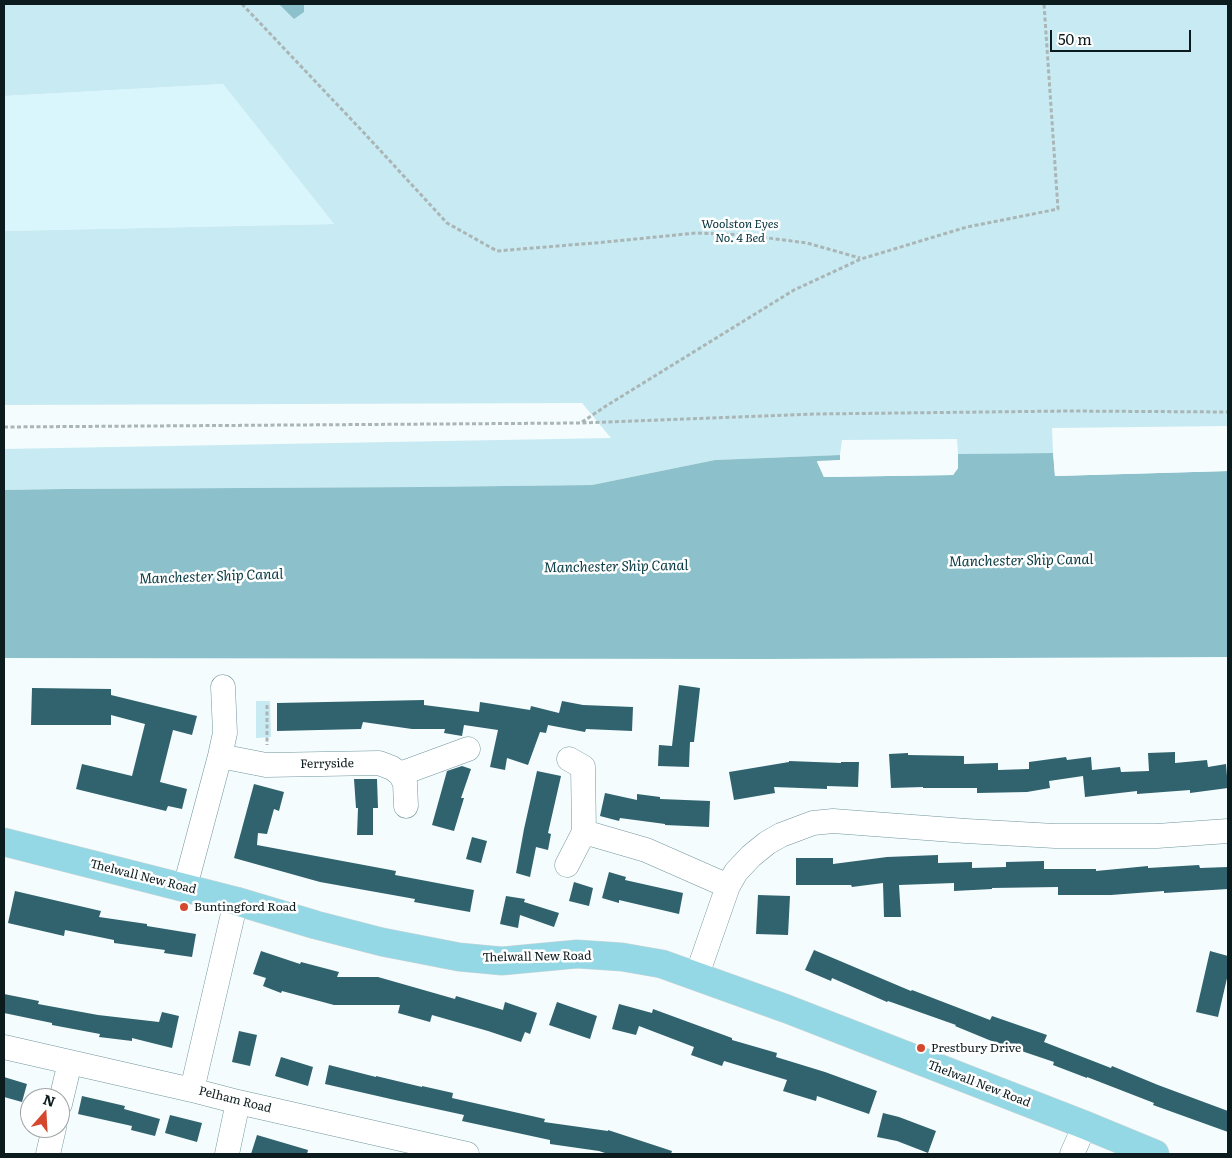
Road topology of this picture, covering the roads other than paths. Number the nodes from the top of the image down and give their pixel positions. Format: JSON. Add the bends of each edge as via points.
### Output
{"nodes":[{"id":1,"x":223,"y":687,"type":"dead end"},
{"id":2,"x":468,"y":748,"type":"dead end"},
{"id":3,"x":220,"y":756,"type":"junction"},
{"id":4,"x":584,"y":763,"type":"dead end"},
{"id":5,"x":400,"y":774,"type":"junction"},
{"id":6,"x":406,"y":806,"type":"dead end"},
{"id":7,"x":584,"y":832,"type":"junction"},
{"id":8,"x":1228,"y":832,"type":"edge"},
{"id":9,"x":4,"y":842,"type":"edge"},
{"id":10,"x":567,"y":865,"type":"dead end"},
{"id":11,"x":728,"y":886,"type":"junction"},
{"id":12,"x":185,"y":887,"type":"junction"},
{"id":13,"x":236,"y":901,"type":"junction"},
{"id":14,"x":696,"y":976,"type":"junction"},
{"id":15,"x":4,"y":1047,"type":"edge"},
{"id":16,"x":70,"y":1062,"type":"junction"},
{"id":17,"x":64,"y":1088,"type":"edge"},
{"id":18,"x":192,"y":1090,"type":"junction"},
{"id":19,"x":238,"y":1102,"type":"junction"},
{"id":20,"x":1085,"y":1125,"type":"junction"},
{"id":21,"x":52,"y":1138,"type":"edge"},
{"id":22,"x":407,"y":1147,"type":"edge"},
{"id":23,"x":48,"y":1154,"type":"edge"},
{"id":24,"x":227,"y":1154,"type":"edge"},
{"id":25,"x":467,"y":1154,"type":"edge"},
{"id":26,"x":1072,"y":1154,"type":"edge"},
{"id":27,"x":1156,"y":1154,"type":"edge"}],
"edges":[{"from":1,"to":3,"type":"street","via":[[225,733]]},
{"from":2,"to":5,"type":"street"},
{"from":3,"to":5,"type":"street","name":"Ferryside","via":[[266,765],[379,763]]},
{"from":3,"to":12,"type":"street"},
{"from":4,"to":7,"type":"street"},
{"from":5,"to":6,"type":"street","via":[[405,783]]},
{"from":7,"to":10,"type":"street"},
{"from":7,"to":11,"type":"street","via":[[646,850]]},
{"from":8,"to":11,"type":"street","via":[[1055,836],[833,821],[813,823],[767,843],[736,872]]},
{"from":9,"to":12,"type":"main road","name":"Thelwall New Road"},
{"from":11,"to":14,"type":"street"},
{"from":12,"to":13,"type":"main road","name":"Thelwall New Road"},
{"from":13,"to":14,"type":"main road","name":"Thelwall New Road","via":[[382,942],[459,957],[502,960],[577,954],[622,957],[662,964]]},
{"from":13,"to":18,"type":"street"},
{"from":14,"to":20,"type":"main road","name":"Thelwall New Road"},
{"from":15,"to":16,"type":"street","name":"Pelham Road"},
{"from":16,"to":17,"type":"street"},
{"from":16,"to":18,"type":"street","name":"Pelham Road"},
{"from":18,"to":19,"type":"street","name":"Pelham Road"},
{"from":19,"to":22,"type":"street","name":"Pelham Road"},
{"from":19,"to":24,"type":"street"},
{"from":20,"to":26,"type":"street"},
{"from":20,"to":27,"type":"main road","name":"Thelwall New Road"},
{"from":21,"to":23,"type":"street"},
{"from":22,"to":25,"type":"street","name":"Pelham Road"}]}
